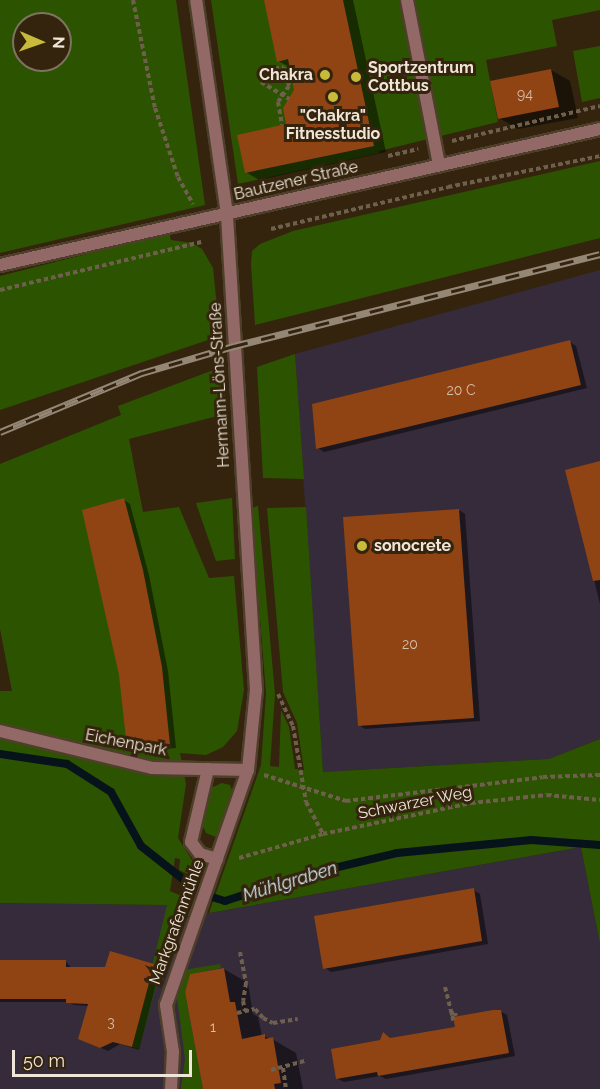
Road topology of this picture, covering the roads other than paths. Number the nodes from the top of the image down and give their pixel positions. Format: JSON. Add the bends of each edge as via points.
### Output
{"nodes":[{"id":1,"x":196,"y":0,"type":"edge"},
{"id":2,"x":406,"y":0,"type":"edge"},
{"id":3,"x":600,"y":129,"type":"edge"},
{"id":4,"x":439,"y":164,"type":"junction"},
{"id":5,"x":227,"y":214,"type":"junction"},
{"id":6,"x":0,"y":265,"type":"edge"},
{"id":7,"x":0,"y":731,"type":"edge"},
{"id":8,"x":208,"y":769,"type":"junction"},
{"id":9,"x":248,"y":770,"type":"junction"},
{"id":10,"x":217,"y":859,"type":"junction"},
{"id":11,"x":171,"y":1089,"type":"edge"}],
"edges":[{"from":1,"to":5,"type":"street","name":"Hermann-Löns-Straße"},
{"from":2,"to":4,"type":"street"},
{"from":3,"to":4,"type":"street","name":"Bautzener Straße"},
{"from":4,"to":5,"type":"street","name":"Bautzener Straße"},
{"from":5,"to":6,"type":"street","name":"Bautzener Straße"},
{"from":5,"to":9,"type":"street","name":"Hermann-Löns-Straße","via":[[256,690]]},
{"from":7,"to":8,"type":"street","name":"Eichenpark","via":[[152,768]]},
{"from":8,"to":9,"type":"street","name":"Eichenpark"},
{"from":8,"to":10,"type":"street","via":[[192,842],[200,855]]},
{"from":9,"to":10,"type":"street","name":"Markgrafenmühle"},
{"from":10,"to":11,"type":"street","name":"Markgrafenmühle","via":[[166,1005],[172,1052]]}]}
